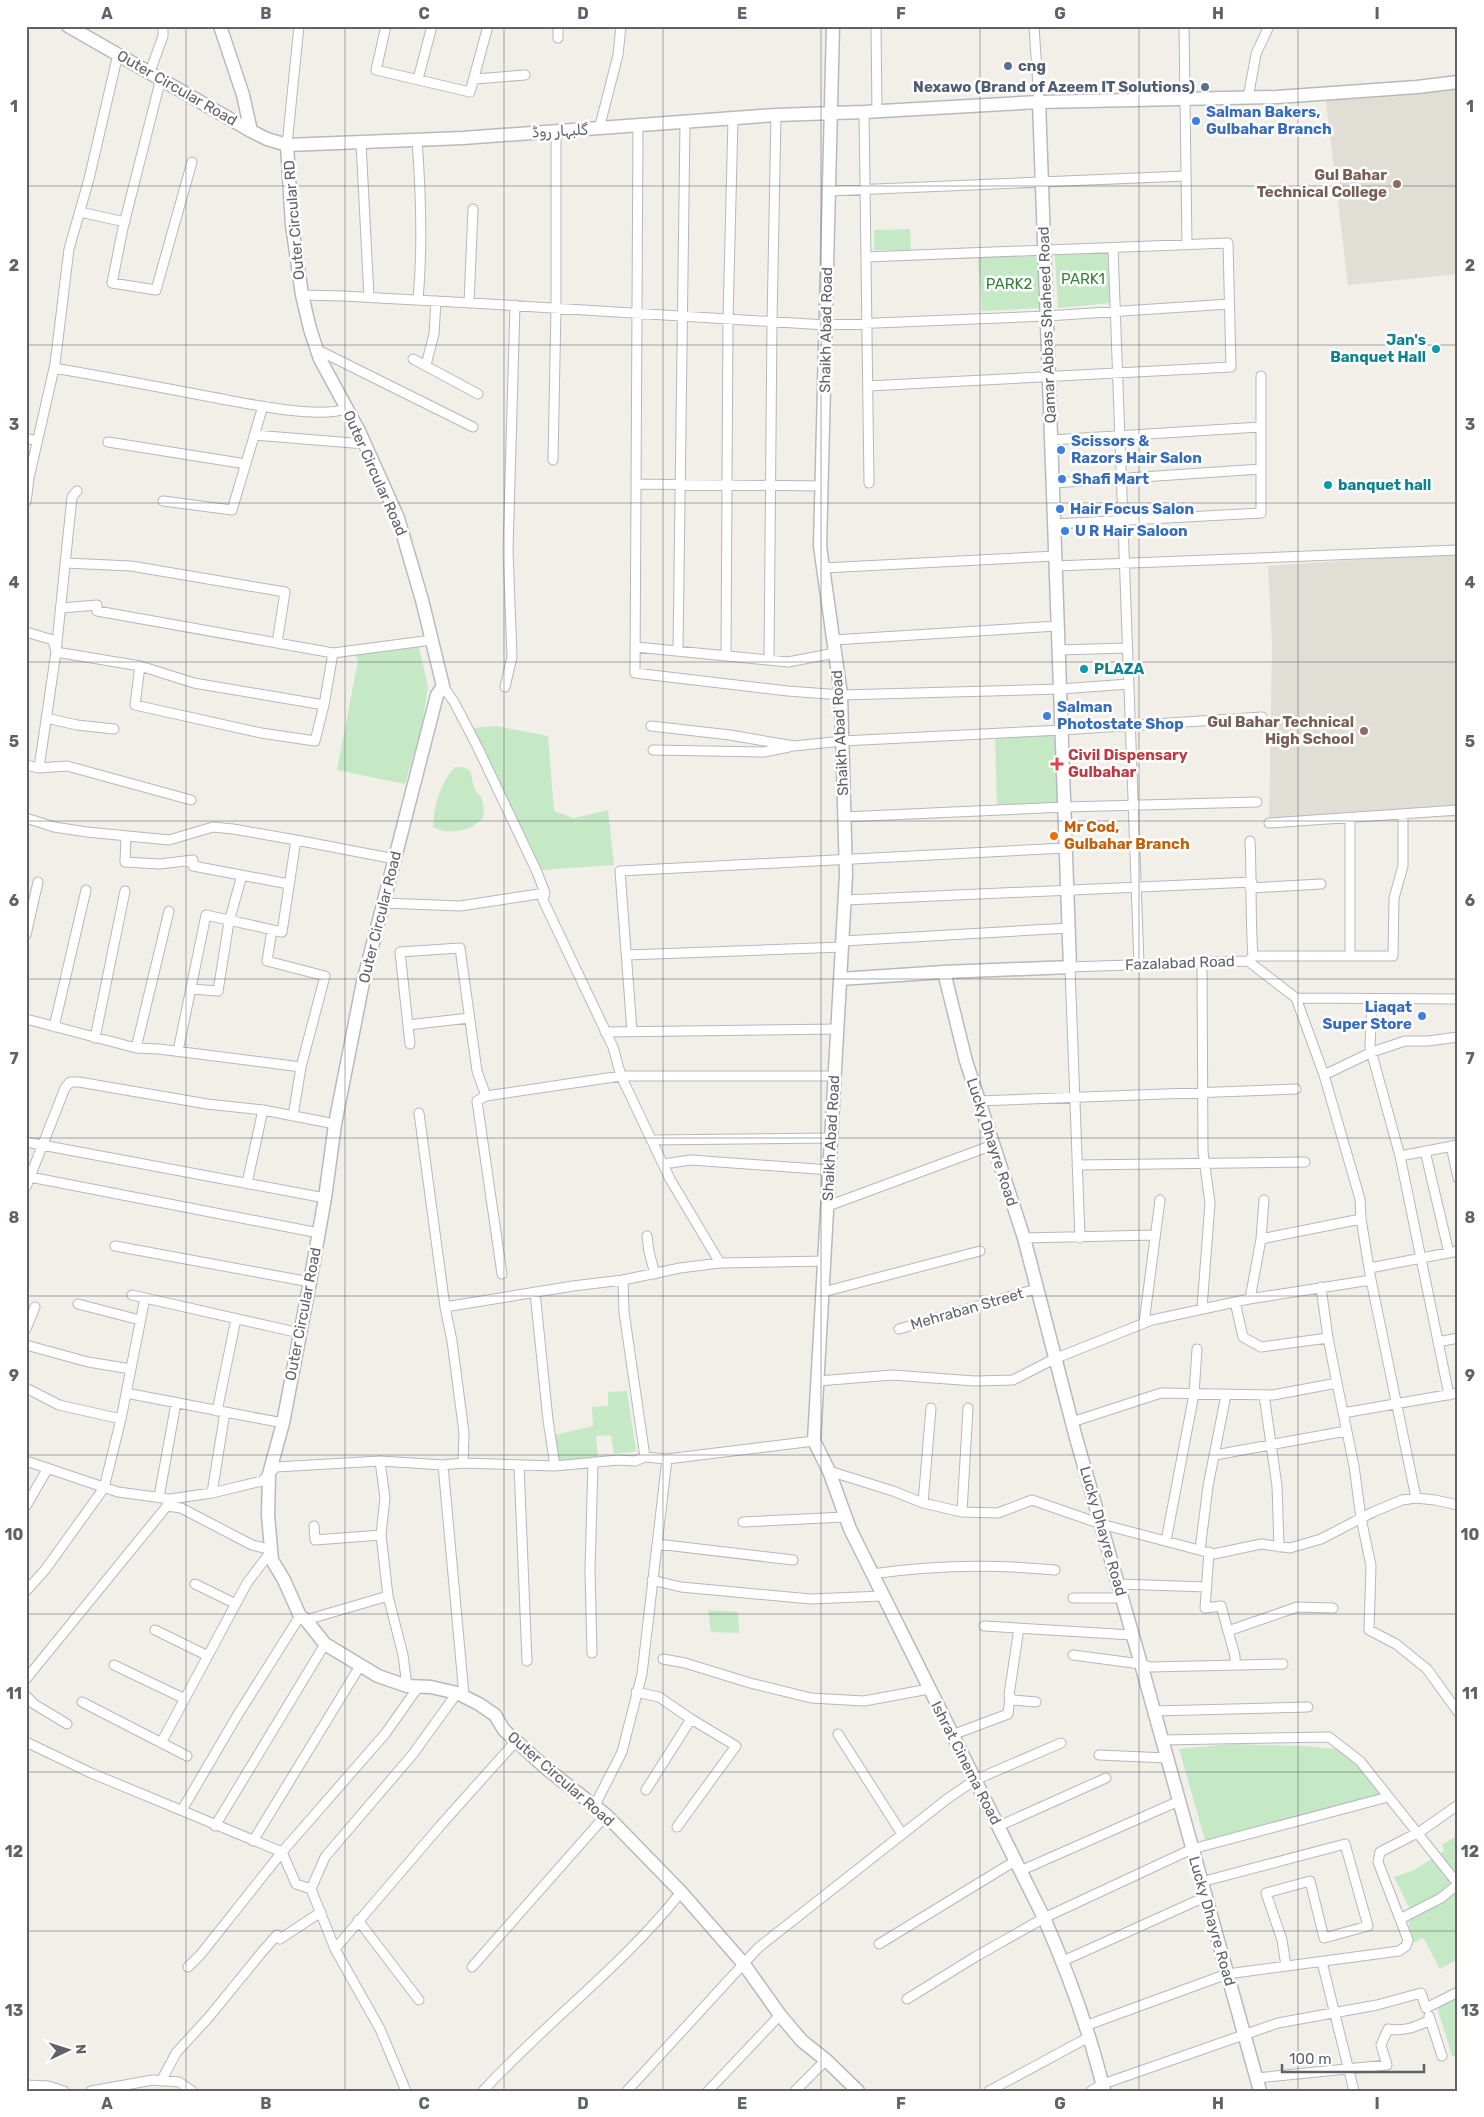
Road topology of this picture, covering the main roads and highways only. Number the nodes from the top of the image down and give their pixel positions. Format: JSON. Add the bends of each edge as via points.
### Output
{"nodes":[{"id":1,"x":68,"y":26,"type":"edge"},
{"id":2,"x":220,"y":26,"type":"edge"},
{"id":3,"x":833,"y":26,"type":"edge"},
{"id":4,"x":1458,"y":82,"type":"edge"},
{"id":5,"x":1039,"y":102,"type":"junction"},
{"id":6,"x":832,"y":113,"type":"junction"},
{"id":7,"x":250,"y":131,"type":"junction"},
{"id":8,"x":287,"y":145,"type":"junction"},
{"id":9,"x":302,"y":295,"type":"joint"},
{"id":10,"x":944,"y":972,"type":"junction"},
{"id":11,"x":840,"y":979,"type":"junction"},
{"id":12,"x":814,"y":1441,"type":"joint"},
{"id":13,"x":1104,"y":2087,"type":"edge"},
{"id":14,"x":1256,"y":2087,"type":"edge"},
{"id":15,"x":858,"y":2091,"type":"edge"}],
"edges":[{"from":1,"to":7,"type":"main road","name":"Outer Circular Road"},
{"from":2,"to":7,"type":"main road","via":[[244,95]]},
{"from":3,"to":6,"type":"main road","name":"Shaikh Abad Road"},
{"from":4,"to":5,"type":"main road","name":"گلبہار روڈ","via":[[1248,98]]},
{"from":5,"to":6,"type":"main road","name":"گلبہار روڈ"},
{"from":5,"to":10,"type":"main road","name":"Qamar Abbas Shaheed Road","via":[[1070,967]]},
{"from":6,"to":8,"type":"main road","name":"گلبہار روڈ","via":[[463,138]]},
{"from":6,"to":11,"type":"main road","name":"Shaikh Abad Road","via":[[820,546],[841,695],[846,858]]},
{"from":7,"to":8,"type":"main road","name":"Outer Circular Road"},
{"from":8,"to":9,"type":"main road","name":"Outer Circular RD","via":[[292,225]]},
{"from":9,"to":15,"type":"main road","name":"Outer Circular Road","via":[[316,349],[365,444],[398,518],[443,686],[437,695],[363,982],[335,1124],[326,1198],[283,1423],[269,1474],[272,1560],[303,1618],[325,1644],[378,1676],[460,1694],[479,1704],[495,1716],[516,1741],[606,1815],[681,1892],[742,1963],[802,2041]]},
{"from":10,"to":11,"type":"main road"},
{"from":10,"to":14,"type":"main road","name":"Lucky Dhayre Road","via":[[966,1061],[1024,1238],[1054,1359],[1244,2034]]},
{"from":11,"to":12,"type":"main road","name":"Shaikh Abad Road"},
{"from":12,"to":13,"type":"main road","name":"Ishrat Cinema Road","via":[[844,1518],[1044,1918],[1063,1961]]}]}
